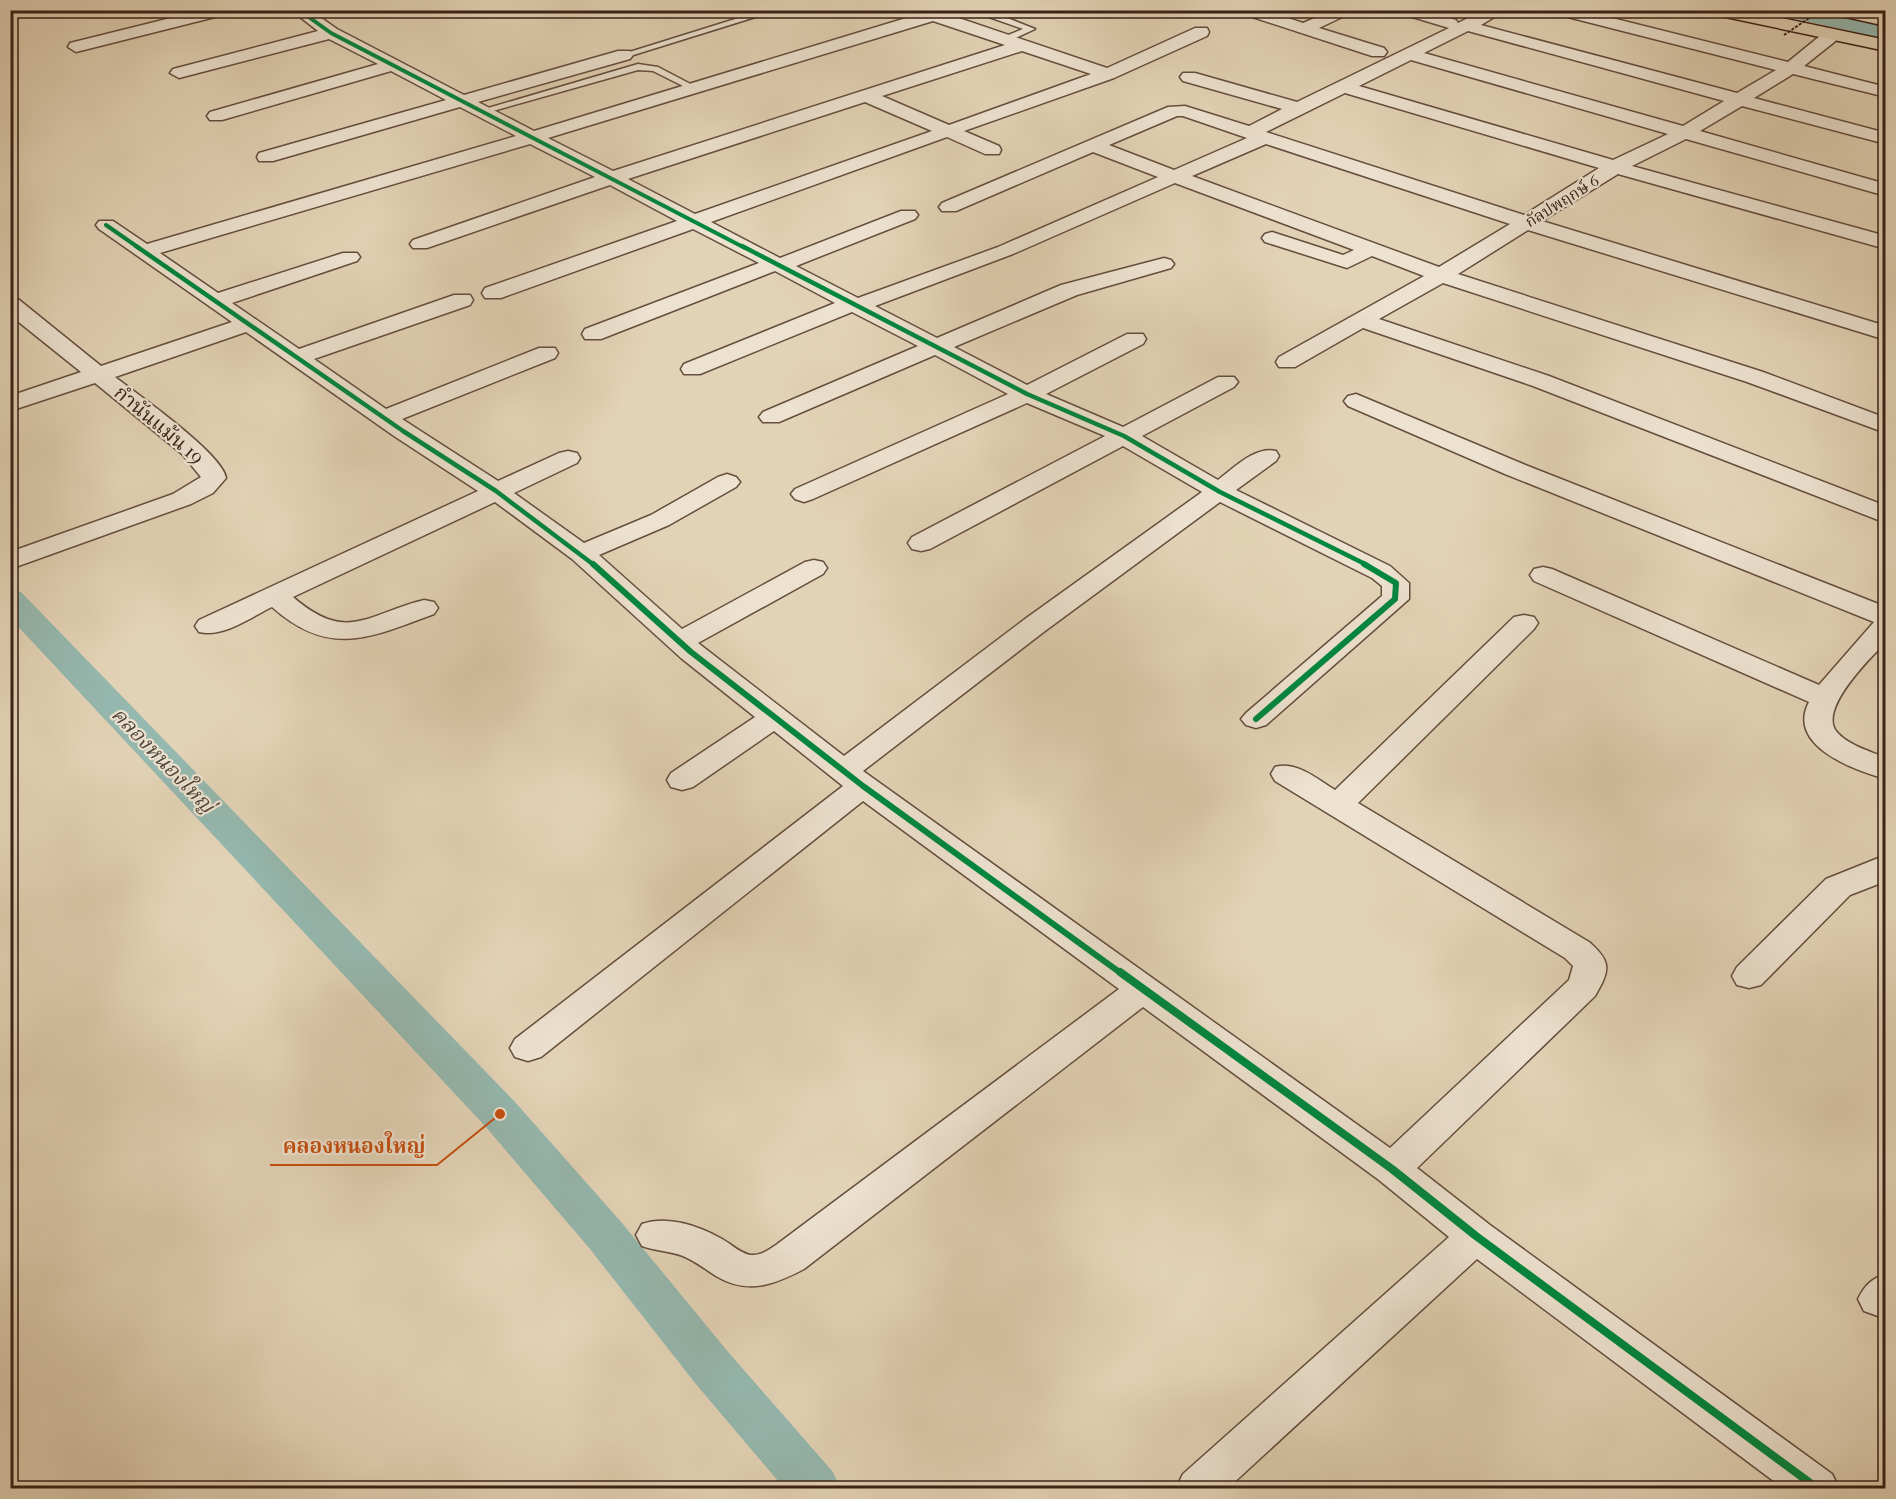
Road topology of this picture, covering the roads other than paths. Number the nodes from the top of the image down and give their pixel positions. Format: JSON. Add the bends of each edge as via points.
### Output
{"nodes":[{"id":1,"x":34,"y":10,"type":"edge"},
{"id":2,"x":225,"y":10,"type":"edge"},
{"id":3,"x":299,"y":10,"type":"edge"},
{"id":4,"x":774,"y":10,"type":"edge"},
{"id":5,"x":1246,"y":10,"type":"edge"},
{"id":6,"x":1405,"y":10,"type":"edge"},
{"id":7,"x":1498,"y":10,"type":"edge"},
{"id":8,"x":1558,"y":10,"type":"edge"},
{"id":9,"x":1716,"y":10,"type":"edge"},
{"id":10,"x":1838,"y":10,"type":"edge"},
{"id":11,"x":1345,"y":11,"type":"edge"},
{"id":12,"x":923,"y":12,"type":"edge"},
{"id":13,"x":1866,"y":13,"type":"edge"},
{"id":14,"x":15,"y":14,"type":"dead end"},
{"id":15,"x":992,"y":15,"type":"dead end"},
{"id":16,"x":1886,"y":21,"type":"edge"},
{"id":17,"x":1458,"y":25,"type":"junction"},
{"id":18,"x":1304,"y":28,"type":"junction"},
{"id":19,"x":1201,"y":32,"type":"dead end"},
{"id":20,"x":331,"y":33,"type":"junction"},
{"id":21,"x":1832,"y":35,"type":"junction"},
{"id":22,"x":1013,"y":42,"type":"junction"},
{"id":23,"x":1886,"y":46,"type":"edge"},
{"id":24,"x":76,"y":47,"type":"dead end"},
{"id":25,"x":1378,"y":52,"type":"dead end"},
{"id":26,"x":1409,"y":54,"type":"junction"},
{"id":27,"x":624,"y":55,"type":"joint"},
{"id":28,"x":394,"y":65,"type":"junction"},
{"id":29,"x":1791,"y":68,"type":"junction"},
{"id":30,"x":179,"y":73,"type":"dead end"},
{"id":31,"x":1108,"y":74,"type":"junction"},
{"id":32,"x":1189,"y":77,"type":"dead end"},
{"id":33,"x":1341,"y":86,"type":"junction"},
{"id":34,"x":694,"y":88,"type":"junction"},
{"id":35,"x":1886,"y":92,"type":"edge"},
{"id":36,"x":867,"y":96,"type":"junction"},
{"id":37,"x":462,"y":100,"type":"junction"},
{"id":38,"x":1738,"y":100,"type":"junction"},
{"id":39,"x":1297,"y":108,"type":"junction"},
{"id":40,"x":483,"y":111,"type":"junction"},
{"id":41,"x":216,"y":116,"type":"dead end"},
{"id":42,"x":946,"y":132,"type":"junction"},
{"id":43,"x":1686,"y":132,"type":"junction"},
{"id":44,"x":1256,"y":135,"type":"junction"},
{"id":45,"x":533,"y":137,"type":"junction"},
{"id":46,"x":1886,"y":139,"type":"edge"},
{"id":47,"x":1093,"y":146,"type":"junction"},
{"id":48,"x":992,"y":150,"type":"dead end"},
{"id":49,"x":266,"y":157,"type":"dead end"},
{"id":50,"x":1615,"y":167,"type":"junction"},
{"id":51,"x":1177,"y":175,"type":"junction"},
{"id":52,"x":612,"y":178,"type":"junction"},
{"id":53,"x":1886,"y":190,"type":"edge"},
{"id":54,"x":949,"y":207,"type":"dead end"},
{"id":55,"x":908,"y":215,"type":"dead end"},
{"id":56,"x":694,"y":222,"type":"junction"},
{"id":57,"x":1528,"y":223,"type":"junction"},
{"id":58,"x":106,"y":225,"type":"dead end"},
{"id":59,"x":1272,"y":238,"type":"dead end"},
{"id":60,"x":1886,"y":243,"type":"edge"},
{"id":61,"x":420,"y":244,"type":"dead end"},
{"id":62,"x":1370,"y":249,"type":"junction"},
{"id":63,"x":145,"y":251,"type":"junction"},
{"id":64,"x":350,"y":257,"type":"dead end"},
{"id":65,"x":1164,"y":264,"type":"dead end"},
{"id":66,"x":776,"y":265,"type":"junction"},
{"id":67,"x":1441,"y":275,"type":"junction"},
{"id":68,"x":493,"y":293,"type":"dead end"},
{"id":69,"x":462,"y":300,"type":"dead end"},
{"id":70,"x":216,"y":301,"type":"junction"},
{"id":71,"x":10,"y":304,"type":"edge"},
{"id":72,"x":854,"y":305,"type":"junction"},
{"id":73,"x":1360,"y":320,"type":"junction"},
{"id":74,"x":249,"y":324,"type":"junction"},
{"id":75,"x":1886,"y":333,"type":"edge"},
{"id":76,"x":593,"y":334,"type":"dead end"},
{"id":77,"x":1134,"y":339,"type":"dead end"},
{"id":78,"x":936,"y":347,"type":"junction"},
{"id":79,"x":547,"y":353,"type":"dead end"},
{"id":80,"x":297,"y":357,"type":"junction"},
{"id":81,"x":1287,"y":362,"type":"dead end"},
{"id":82,"x":692,"y":369,"type":"dead end"},
{"id":83,"x":97,"y":374,"type":"junction"},
{"id":84,"x":1226,"y":382,"type":"dead end"},
{"id":85,"x":1027,"y":394,"type":"junction"},
{"id":86,"x":1356,"y":401,"type":"dead end"},
{"id":87,"x":10,"y":404,"type":"edge"},
{"id":88,"x":771,"y":417,"type":"dead end"},
{"id":89,"x":384,"y":418,"type":"junction"},
{"id":90,"x":1886,"y":426,"type":"edge"},
{"id":91,"x":1124,"y":436,"type":"junction"},
{"id":92,"x":1267,"y":456,"type":"dead end"},
{"id":93,"x":568,"y":458,"type":"dead end"},
{"id":94,"x":727,"y":482,"type":"dead end"},
{"id":95,"x":495,"y":490,"type":"junction"},
{"id":96,"x":1220,"y":492,"type":"junction"},
{"id":97,"x":804,"y":494,"type":"dead end"},
{"id":98,"x":1886,"y":515,"type":"edge"},
{"id":99,"x":921,"y":543,"type":"dead end"},
{"id":100,"x":580,"y":553,"type":"junction"},
{"id":101,"x":11,"y":561,"type":"edge"},
{"id":102,"x":814,"y":568,"type":"dead end"},
{"id":103,"x":1543,"y":575,"type":"dead end"},
{"id":104,"x":275,"y":595,"type":"junction"},
{"id":105,"x":424,"y":608,"type":"dead end"},
{"id":106,"x":1886,"y":617,"type":"edge"},
{"id":107,"x":1524,"y":623,"type":"dead end"},
{"id":108,"x":1886,"y":625,"type":"edge"},
{"id":109,"x":209,"y":626,"type":"dead end"},
{"id":110,"x":680,"y":642,"type":"junction"},
{"id":111,"x":1824,"y":698,"type":"junction"},
{"id":112,"x":773,"y":717,"type":"junction"},
{"id":113,"x":1256,"y":719,"type":"dead end"},
{"id":114,"x":1886,"y":769,"type":"edge"},
{"id":115,"x":1286,"y":774,"type":"dead end"},
{"id":116,"x":853,"y":778,"type":"junction"},
{"id":117,"x":682,"y":780,"type":"dead end"},
{"id":118,"x":1338,"y":805,"type":"junction"},
{"id":119,"x":1886,"y":866,"type":"edge"},
{"id":120,"x":1749,"y":976,"type":"dead end"},
{"id":121,"x":1142,"y":989,"type":"junction"},
{"id":122,"x":528,"y":1048,"type":"dead end"},
{"id":123,"x":1392,"y":1169,"type":"junction"},
{"id":124,"x":656,"y":1235,"type":"dead end"},
{"id":125,"x":1476,"y":1236,"type":"junction"},
{"id":126,"x":1198,"y":1488,"type":"edge"},
{"id":127,"x":1817,"y":1488,"type":"edge"}],
"edges":[{"from":1,"to":14,"type":"street"},
{"from":2,"to":24,"type":"street"},
{"from":3,"to":20,"type":"street"},
{"from":4,"to":27,"type":"lane"},
{"from":5,"to":18,"type":"street"},
{"from":6,"to":17,"type":"street"},
{"from":7,"to":17,"type":"street"},
{"from":8,"to":29,"type":"street"},
{"from":9,"to":21,"type":"main road"},
{"from":10,"to":13,"type":"main road"},
{"from":11,"to":18,"type":"street"},
{"from":12,"to":22,"type":"street"},
{"from":12,"to":34,"type":"street"},
{"from":13,"to":16,"type":"main road"},
{"from":15,"to":22,"type":"lane","via":[[1031,29]]},
{"from":17,"to":26,"type":"street"},
{"from":17,"to":38,"type":"street"},
{"from":18,"to":25,"type":"street"},
{"from":19,"to":31,"type":"street"},
{"from":20,"to":28,"type":"street"},
{"from":20,"to":30,"type":"street"},
{"from":21,"to":23,"type":"main road"},
{"from":21,"to":29,"type":"street","name":"กัลปพฤกษ์ 6"},
{"from":22,"to":31,"type":"street"},
{"from":22,"to":36,"type":"street"},
{"from":26,"to":33,"type":"street"},
{"from":26,"to":43,"type":"street"},
{"from":27,"to":37,"type":"street"},
{"from":28,"to":37,"type":"street"},
{"from":28,"to":41,"type":"street"},
{"from":29,"to":35,"type":"street"},
{"from":29,"to":38,"type":"street","name":"กัลปพฤกษ์ 6"},
{"from":31,"to":42,"type":"street"},
{"from":32,"to":39,"type":"street"},
{"from":33,"to":39,"type":"street"},
{"from":33,"to":50,"type":"street"},
{"from":34,"to":40,"type":"lane","via":[[655,69],[638,67]]},
{"from":34,"to":45,"type":"street"},
{"from":36,"to":42,"type":"street"},
{"from":36,"to":52,"type":"street"},
{"from":37,"to":40,"type":"street"},
{"from":37,"to":49,"type":"street"},
{"from":38,"to":43,"type":"street","name":"กัลปพฤกษ์ 6"},
{"from":38,"to":46,"type":"street"},
{"from":39,"to":44,"type":"street"},
{"from":40,"to":45,"type":"street"},
{"from":42,"to":48,"type":"street"},
{"from":42,"to":56,"type":"street"},
{"from":43,"to":50,"type":"street","name":"กัลปพฤกษ์ 6"},
{"from":43,"to":53,"type":"street"},
{"from":44,"to":47,"type":"street","via":[[1198,114],[1174,111]]},
{"from":44,"to":51,"type":"street"},
{"from":44,"to":57,"type":"street"},
{"from":45,"to":52,"type":"street"},
{"from":45,"to":63,"type":"street"},
{"from":47,"to":51,"type":"street"},
{"from":47,"to":54,"type":"street"},
{"from":50,"to":57,"type":"street","name":"กัลปพฤกษ์ 6"},
{"from":50,"to":60,"type":"street"},
{"from":51,"to":62,"type":"street"},
{"from":51,"to":72,"type":"street","via":[[1004,251]]},
{"from":52,"to":56,"type":"street"},
{"from":52,"to":61,"type":"street"},
{"from":55,"to":66,"type":"street"},
{"from":56,"to":66,"type":"street"},
{"from":56,"to":68,"type":"street"},
{"from":57,"to":67,"type":"street","name":"กัลปพฤกษ์ 6"},
{"from":57,"to":75,"type":"street"},
{"from":58,"to":63,"type":"street"},
{"from":59,"to":62,"type":"street","via":[[1347,262]]},
{"from":62,"to":67,"type":"street"},
{"from":63,"to":70,"type":"street"},
{"from":64,"to":70,"type":"street"},
{"from":65,"to":78,"type":"street","via":[[1069,290]]},
{"from":66,"to":72,"type":"street"},
{"from":66,"to":76,"type":"street"},
{"from":67,"to":73,"type":"street","name":"กัลปพฤกษ์ 6"},
{"from":67,"to":90,"type":"street","via":[[1755,377]]},
{"from":69,"to":80,"type":"street"},
{"from":70,"to":74,"type":"street"},
{"from":71,"to":83,"type":"street","name":"กำนันแม้น 19"},
{"from":72,"to":78,"type":"street"},
{"from":72,"to":82,"type":"street"},
{"from":73,"to":81,"type":"street","name":"กัลปพฤกษ์ 6"},
{"from":73,"to":98,"type":"street","via":[[1541,381]]},
{"from":74,"to":80,"type":"street"},
{"from":74,"to":83,"type":"street"},
{"from":77,"to":85,"type":"street"},
{"from":78,"to":85,"type":"street"},
{"from":78,"to":88,"type":"street"},
{"from":79,"to":89,"type":"street"},
{"from":80,"to":89,"type":"street"},
{"from":83,"to":87,"type":"street"},
{"from":83,"to":101,"type":"street","name":"กำนันแม้น 19","via":[[191,449],[213,471],[214,478],[182,499]]},
{"from":84,"to":91,"type":"street"},
{"from":85,"to":91,"type":"street"},
{"from":85,"to":97,"type":"street"},
{"from":86,"to":106,"type":"street","via":[[1514,469]]},
{"from":89,"to":95,"type":"street"},
{"from":91,"to":96,"type":"street"},
{"from":91,"to":99,"type":"street"},
{"from":92,"to":96,"type":"street"},
{"from":93,"to":95,"type":"street"},
{"from":94,"to":100,"type":"street","via":[[660,520]]},
{"from":95,"to":100,"type":"street"},
{"from":95,"to":104,"type":"street"},
{"from":96,"to":113,"type":"street","via":[[1396,583],[1395,599]]},
{"from":96,"to":116,"type":"street","via":[[1035,625]]},
{"from":100,"to":110,"type":"street"},
{"from":102,"to":110,"type":"street"},
{"from":103,"to":111,"type":"street"},
{"from":104,"to":105,"type":"street","via":[[303,619],[336,631],[364,629]]},
{"from":104,"to":109,"type":"street"},
{"from":107,"to":118,"type":"street"},
{"from":108,"to":111,"type":"street"},
{"from":110,"to":112,"type":"street"},
{"from":111,"to":114,"type":"street","via":[[1816,718],[1821,731],[1838,748]]},
{"from":112,"to":116,"type":"street"},
{"from":112,"to":117,"type":"street"},
{"from":115,"to":118,"type":"street"},
{"from":116,"to":121,"type":"street"},
{"from":116,"to":122,"type":"street","via":[[677,929]]},
{"from":118,"to":123,"type":"street","via":[[1577,950],[1590,962],[1583,987]]},
{"from":119,"to":120,"type":"street","via":[[1838,887]]},
{"from":121,"to":123,"type":"street"},
{"from":121,"to":124,"type":"street","via":[[790,1257],[766,1270],[746,1271],[685,1240]]},
{"from":123,"to":125,"type":"street"},
{"from":125,"to":126,"type":"street"},
{"from":125,"to":127,"type":"street"}]}
